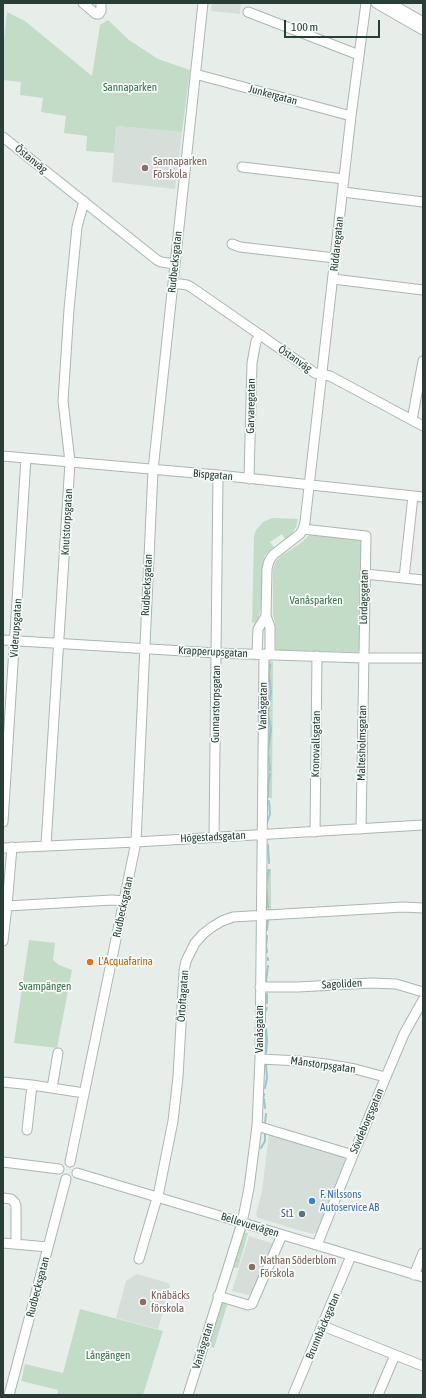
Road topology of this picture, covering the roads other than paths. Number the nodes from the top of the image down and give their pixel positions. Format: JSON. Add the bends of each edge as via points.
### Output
{"nodes":[{"id":1,"x":83,"y":3,"type":"edge"},
{"id":2,"x":101,"y":3,"type":"edge"},
{"id":3,"x":203,"y":3,"type":"edge"},
{"id":4,"x":366,"y":3,"type":"edge"},
{"id":5,"x":376,"y":3,"type":"edge"},
{"id":6,"x":390,"y":3,"type":"edge"},
{"id":7,"x":248,"y":12,"type":"dead end"},
{"id":8,"x":423,"y":22,"type":"edge"},
{"id":9,"x":423,"y":30,"type":"edge"},
{"id":10,"x":359,"y":55,"type":"junction"},
{"id":11,"x":196,"y":74,"type":"junction"},
{"id":12,"x":351,"y":116,"type":"junction"},
{"id":13,"x":3,"y":137,"type":"edge"},
{"id":14,"x":242,"y":168,"type":"dead end"},
{"id":15,"x":344,"y":179,"type":"junction"},
{"id":16,"x":343,"y":192,"type":"junction"},
{"id":17,"x":84,"y":201,"type":"junction"},
{"id":18,"x":423,"y":202,"type":"edge"},
{"id":19,"x":232,"y":244,"type":"dead end"},
{"id":20,"x":335,"y":258,"type":"junction"},
{"id":21,"x":175,"y":264,"type":"junction"},
{"id":22,"x":333,"y":279,"type":"junction"},
{"id":23,"x":173,"y":283,"type":"junction"},
{"id":24,"x":423,"y":290,"type":"edge"},
{"id":25,"x":261,"y":335,"type":"junction"},
{"id":26,"x":423,"y":361,"type":"edge"},
{"id":27,"x":322,"y":374,"type":"junction"},
{"id":28,"x":421,"y":384,"type":"edge"},
{"id":29,"x":412,"y":420,"type":"junction"},
{"id":30,"x":423,"y":426,"type":"edge"},
{"id":31,"x":3,"y":456,"type":"edge"},
{"id":32,"x":26,"y":458,"type":"junction"},
{"id":33,"x":70,"y":462,"type":"junction"},
{"id":34,"x":153,"y":470,"type":"junction"},
{"id":35,"x":218,"y":475,"type":"junction"},
{"id":36,"x":249,"y":479,"type":"junction"},
{"id":37,"x":310,"y":485,"type":"junction"},
{"id":38,"x":413,"y":496,"type":"junction"},
{"id":39,"x":423,"y":497,"type":"edge"},
{"id":40,"x":303,"y":529,"type":"junction"},
{"id":41,"x":365,"y":574,"type":"junction"},
{"id":42,"x":404,"y":578,"type":"junction"},
{"id":43,"x":423,"y":580,"type":"edge"},
{"id":44,"x":3,"y":640,"type":"edge"},
{"id":45,"x":15,"y":641,"type":"junction"},
{"id":46,"x":60,"y":644,"type":"junction"},
{"id":47,"x":144,"y":648,"type":"junction"},
{"id":48,"x":216,"y":653,"type":"junction"},
{"id":49,"x":264,"y":654,"type":"junction"},
{"id":50,"x":317,"y":656,"type":"junction"},
{"id":51,"x":363,"y":658,"type":"junction"},
{"id":52,"x":423,"y":658,"type":"edge"},
{"id":53,"x":3,"y":822,"type":"edge"},
{"id":54,"x":423,"y":825,"type":"edge"},
{"id":55,"x":361,"y":829,"type":"junction"},
{"id":56,"x":315,"y":832,"type":"junction"},
{"id":57,"x":262,"y":834,"type":"junction"},
{"id":58,"x":214,"y":837,"type":"junction"},
{"id":59,"x":136,"y":842,"type":"junction"},
{"id":60,"x":46,"y":845,"type":"junction"},
{"id":61,"x":7,"y":847,"type":"edge"},
{"id":62,"x":124,"y":901,"type":"junction"},
{"id":63,"x":7,"y":906,"type":"junction"},
{"id":64,"x":423,"y":908,"type":"edge"},
{"id":65,"x":261,"y":915,"type":"junction"},
{"id":66,"x":3,"y":941,"type":"edge"},
{"id":67,"x":260,"y":987,"type":"junction"},
{"id":68,"x":423,"y":992,"type":"edge"},
{"id":69,"x":423,"y":1000,"type":"edge"},
{"id":70,"x":58,"y":1053,"type":"dead end"},
{"id":71,"x":260,"y":1059,"type":"junction"},
{"id":72,"x":385,"y":1077,"type":"junction"},
{"id":73,"x":3,"y":1082,"type":"edge"},
{"id":74,"x":32,"y":1085,"type":"junction"},
{"id":75,"x":52,"y":1088,"type":"junction"},
{"id":76,"x":84,"y":1093,"type":"junction"},
{"id":77,"x":257,"y":1126,"type":"junction"},
{"id":78,"x":27,"y":1130,"type":"dead end"},
{"id":79,"x":352,"y":1155,"type":"junction"},
{"id":80,"x":3,"y":1162,"type":"edge"},
{"id":81,"x":70,"y":1162,"type":"junction"},
{"id":82,"x":59,"y":1169,"type":"junction"},
{"id":83,"x":77,"y":1173,"type":"junction"},
{"id":84,"x":66,"y":1179,"type":"junction"},
{"id":85,"x":158,"y":1197,"type":"junction"},
{"id":86,"x":3,"y":1198,"type":"edge"},
{"id":87,"x":242,"y":1223,"type":"junction"},
{"id":88,"x":282,"y":1235,"type":"junction"},
{"id":89,"x":3,"y":1243,"type":"edge"},
{"id":90,"x":16,"y":1243,"type":"junction"},
{"id":91,"x":317,"y":1245,"type":"junction"},
{"id":92,"x":48,"y":1247,"type":"junction"},
{"id":93,"x":423,"y":1253,"type":"edge"},
{"id":94,"x":351,"y":1256,"type":"junction"},
{"id":95,"x":139,"y":1259,"type":"dead end"},
{"id":96,"x":419,"y":1276,"type":"edge"},
{"id":97,"x":218,"y":1296,"type":"junction"},
{"id":98,"x":323,"y":1326,"type":"junction"},
{"id":99,"x":395,"y":1355,"type":"junction"},
{"id":100,"x":423,"y":1366,"type":"edge"},
{"id":101,"x":9,"y":1395,"type":"edge"},
{"id":102,"x":188,"y":1395,"type":"edge"},
{"id":103,"x":293,"y":1395,"type":"edge"},
{"id":104,"x":378,"y":1395,"type":"edge"}],
"edges":[{"from":1,"to":2,"type":"street","via":[[99,14]]},
{"from":3,"to":11,"type":"street","name":"Rudbecksgatan"},
{"from":4,"to":10,"type":"street","name":"Riddaregatan"},
{"from":5,"to":9,"type":"street"},
{"from":6,"to":8,"type":"street"},
{"from":7,"to":10,"type":"street"},
{"from":10,"to":12,"type":"street","name":"Riddaregatan"},
{"from":11,"to":12,"type":"street","name":"Junkergatan"},
{"from":11,"to":21,"type":"street","name":"Rudbecksgatan"},
{"from":12,"to":15,"type":"street","name":"Riddaregatan"},
{"from":13,"to":17,"type":"street","name":"Östanväg"},
{"from":14,"to":15,"type":"street"},
{"from":15,"to":16,"type":"street","name":"Riddaregatan"},
{"from":16,"to":18,"type":"street"},
{"from":16,"to":20,"type":"street","name":"Riddaregatan"},
{"from":17,"to":21,"type":"street","name":"Östanväg","via":[[157,260]]},
{"from":17,"to":33,"type":"street","name":"Knutstorpsgatan","via":[[77,227],[63,401]]},
{"from":19,"to":20,"type":"street"},
{"from":20,"to":22,"type":"street","name":"Riddaregatan"},
{"from":21,"to":23,"type":"street","name":"Rudbecksgatan"},
{"from":22,"to":24,"type":"street"},
{"from":22,"to":27,"type":"street","name":"Riddaregatan"},
{"from":23,"to":25,"type":"street","name":"Östanväg","via":[[192,287]]},
{"from":23,"to":34,"type":"street","name":"Rudbecksgatan"},
{"from":25,"to":27,"type":"street","name":"Östanväg","via":[[315,372]]},
{"from":25,"to":36,"type":"street","name":"Garvaregatan","via":[[256,341],[252,363]]},
{"from":26,"to":28,"type":"street"},
{"from":27,"to":29,"type":"street","name":"Östanväg"},
{"from":27,"to":37,"type":"street","name":"Riddaregatan"},
{"from":28,"to":29,"type":"street"},
{"from":29,"to":30,"type":"street","name":"Östanväg"},
{"from":31,"to":32,"type":"street","name":"Bispgatan"},
{"from":32,"to":33,"type":"street","name":"Bispgatan"},
{"from":32,"to":45,"type":"street","name":"Viderupsgatan"},
{"from":33,"to":34,"type":"street","name":"Bispgatan"},
{"from":33,"to":46,"type":"street","name":"Knutstorpsgatan"},
{"from":34,"to":35,"type":"street","name":"Bispgatan"},
{"from":34,"to":47,"type":"street","name":"Rudbecksgatan"},
{"from":35,"to":36,"type":"street","name":"Bispgatan"},
{"from":35,"to":48,"type":"street","name":"Gunnarstorpsgatan"},
{"from":36,"to":37,"type":"street","name":"Bispgatan"},
{"from":37,"to":38,"type":"street","name":"Bispgatan"},
{"from":37,"to":40,"type":"street"},
{"from":38,"to":39,"type":"street","name":"Bispgatan"},
{"from":38,"to":42,"type":"street"},
{"from":40,"to":41,"type":"street","name":"Lördagsgatan","via":[[366,536]]},
{"from":40,"to":49,"type":"street","via":[[269,561],[266,576],[266,616],[258,629]]},
{"from":41,"to":42,"type":"street"},
{"from":41,"to":51,"type":"street","name":"Lördagsgatan"},
{"from":42,"to":43,"type":"street"},
{"from":44,"to":45,"type":"street","name":"Krapperupsgatan"},
{"from":45,"to":46,"type":"street","name":"Krapperupsgatan"},
{"from":45,"to":53,"type":"street","name":"Viderupsgatan"},
{"from":46,"to":47,"type":"street","name":"Krapperupsgatan"},
{"from":46,"to":60,"type":"street","name":"Knutstorpsgatan"},
{"from":47,"to":48,"type":"street","name":"Krapperupsgatan"},
{"from":47,"to":59,"type":"street","name":"Rudbecksgatan"},
{"from":48,"to":49,"type":"street","name":"Krapperupsgatan"},
{"from":48,"to":58,"type":"street","name":"Gunnarstorpsgatan"},
{"from":49,"to":50,"type":"street","name":"Krapperupsgatan"},
{"from":49,"to":57,"type":"street","name":"Vanåsgatan"},
{"from":50,"to":51,"type":"street","name":"Krapperupsgatan"},
{"from":50,"to":56,"type":"street","name":"Kronovallsgatan"},
{"from":51,"to":52,"type":"street","name":"Krapperupsgatan"},
{"from":51,"to":55,"type":"street","name":"Maltesholmsgatan"},
{"from":54,"to":55,"type":"street","name":"Högestadsgatan"},
{"from":55,"to":56,"type":"street","name":"Högestadsgatan"},
{"from":56,"to":57,"type":"street","name":"Högestadsgatan"},
{"from":57,"to":58,"type":"street","name":"Högestadsgatan"},
{"from":57,"to":65,"type":"street","name":"Vanåsgatan"},
{"from":58,"to":59,"type":"street","name":"Högestadsgatan"},
{"from":59,"to":60,"type":"street","name":"Högestadsgatan"},
{"from":59,"to":62,"type":"street","name":"Rudbecksgatan"},
{"from":60,"to":61,"type":"street","name":"Högestadsgatan"},
{"from":61,"to":63,"type":"street"},
{"from":62,"to":63,"type":"street"},
{"from":62,"to":76,"type":"street","name":"Rudbecksgatan"},
{"from":63,"to":66,"type":"street"},
{"from":64,"to":65,"type":"street","name":"Örtoftagatan"},
{"from":65,"to":67,"type":"street","name":"Vanåsgatan"},
{"from":65,"to":85,"type":"street","name":"Örtoftagatan","via":[[233,917],[212,927],[195,944],[186,961],[173,1121]]},
{"from":67,"to":68,"type":"street","name":"Sagoliden","via":[[371,983],[396,984]]},
{"from":67,"to":71,"type":"street","name":"Vanåsgatan"},
{"from":69,"to":72,"type":"street","name":"Sövdeborgsgatan"},
{"from":70,"to":75,"type":"street"},
{"from":71,"to":72,"type":"street","name":"Månstorpsgatan","via":[[326,1064]]},
{"from":71,"to":77,"type":"street","name":"Vanåsgatan"},
{"from":72,"to":79,"type":"street","name":"Sövdeborgsgatan"},
{"from":73,"to":74,"type":"street"},
{"from":74,"to":75,"type":"street"},
{"from":74,"to":78,"type":"street"},
{"from":75,"to":76,"type":"street"},
{"from":76,"to":81,"type":"street","name":"Rudbecksgatan"},
{"from":77,"to":79,"type":"street"},
{"from":77,"to":87,"type":"street","name":"Vanåsgatan","via":[[250,1188]]},
{"from":79,"to":91,"type":"street","name":"Sövdeborgsgatan"},
{"from":80,"to":82,"type":"street"},
{"from":81,"to":82,"type":"street","via":[[63,1163]]},
{"from":81,"to":83,"type":"street","via":[[76,1167]]},
{"from":82,"to":84,"type":"street","via":[[61,1176]]},
{"from":83,"to":84,"type":"street","via":[[74,1177]]},
{"from":83,"to":85,"type":"street","name":"Bellevuevägen"},
{"from":84,"to":92,"type":"street","name":"Rudbecksgatan"},
{"from":85,"to":87,"type":"street","name":"Bellevuevägen"},
{"from":85,"to":95,"type":"street","name":"Örtoftagatan"},
{"from":86,"to":90,"type":"street","via":[[11,1199],[16,1206]]},
{"from":87,"to":88,"type":"street","name":"Bellevuevägen"},
{"from":87,"to":97,"type":"street","name":"Vanåsgatan"},
{"from":88,"to":91,"type":"street","name":"Bellevuevägen"},
{"from":88,"to":97,"type":"street","via":[[252,1304]]},
{"from":89,"to":90,"type":"street"},
{"from":90,"to":92,"type":"street"},
{"from":91,"to":94,"type":"street","name":"Bellevuevägen"},
{"from":92,"to":101,"type":"street","name":"Rudbecksgatan"},
{"from":93,"to":96,"type":"street"},
{"from":94,"to":96,"type":"street","name":"Bellevuevägen"},
{"from":94,"to":98,"type":"street","name":"Brunnbäcksgatan"},
{"from":97,"to":102,"type":"street","name":"Vanåsgatan"},
{"from":98,"to":99,"type":"street"},
{"from":98,"to":103,"type":"street","name":"Brunnbäcksgatan"},
{"from":99,"to":100,"type":"street"},
{"from":99,"to":104,"type":"street"}]}
